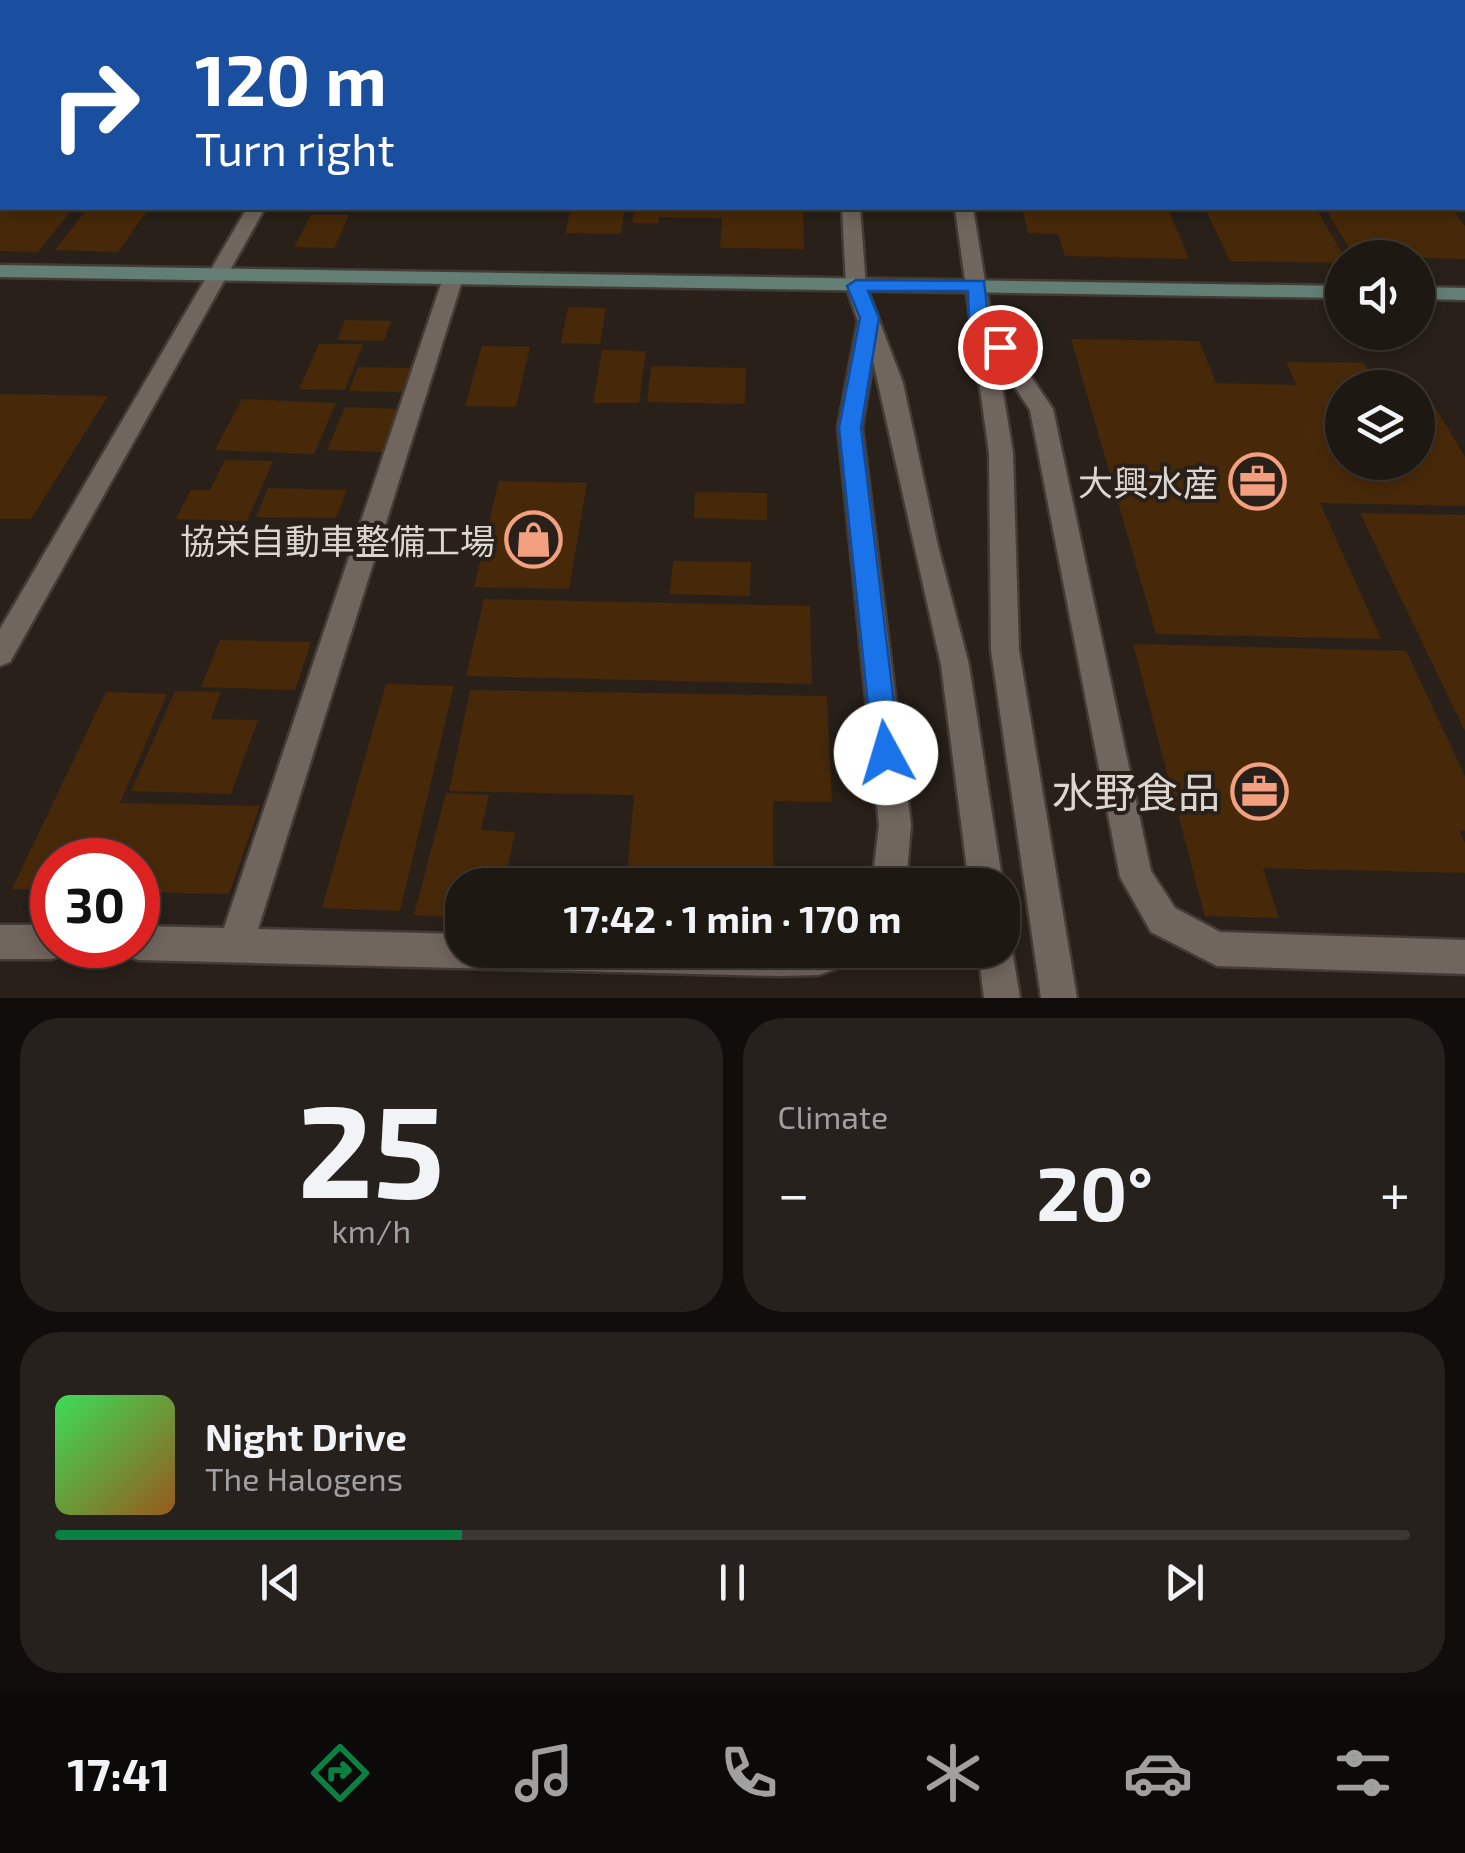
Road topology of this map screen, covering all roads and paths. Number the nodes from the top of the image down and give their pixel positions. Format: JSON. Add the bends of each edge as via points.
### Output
{"nodes":[{"id":1,"x":255,"y":210,"type":"edge"},
{"id":2,"x":850,"y":210,"type":"edge"},
{"id":3,"x":964,"y":210,"type":"edge"},
{"id":4,"x":0,"y":271,"type":"edge"},
{"id":5,"x":217,"y":274,"type":"junction"},
{"id":6,"x":453,"y":278,"type":"junction"},
{"id":7,"x":977,"y":285,"type":"junction"},
{"id":8,"x":856,"y":286,"type":"junction"},
{"id":9,"x":1325,"y":292,"type":"edge"},
{"id":10,"x":1435,"y":294,"type":"edge"},
{"id":11,"x":1465,"y":294,"type":"edge"},
{"id":12,"x":978,"y":316,"type":"junction"},
{"id":13,"x":869,"y":318,"type":"junction"},
{"id":14,"x":0,"y":654,"type":"edge"},
{"id":15,"x":890,"y":868,"type":"edge"},
{"id":16,"x":984,"y":868,"type":"edge"},
{"id":17,"x":0,"y":942,"type":"edge"},
{"id":18,"x":30,"y":942,"type":"edge"},
{"id":19,"x":160,"y":943,"type":"edge"},
{"id":20,"x":236,"y":944,"type":"junction"},
{"id":21,"x":445,"y":950,"type":"edge"},
{"id":22,"x":1465,"y":958,"type":"edge"},
{"id":23,"x":998,"y":968,"type":"edge"},
{"id":24,"x":1002,"y":998,"type":"edge"},
{"id":25,"x":1059,"y":998,"type":"edge"}],
"edges":[{"from":1,"to":5,"type":"street"},
{"from":2,"to":8,"type":"street"},
{"from":3,"to":7,"type":"street"},
{"from":4,"to":5,"type":"street"},
{"from":5,"to":6,"type":"street"},
{"from":5,"to":14,"type":"street"},
{"from":6,"to":8,"type":"street"},
{"from":6,"to":20,"type":"street"},
{"from":7,"to":8,"type":"street"},
{"from":7,"to":9,"type":"street"},
{"from":7,"to":12,"type":"street"},
{"from":8,"to":13,"type":"street"},
{"from":10,"to":11,"type":"street"},
{"from":12,"to":22,"type":"street","via":[[1041,409],[1136,877],[1163,920],[1217,949]]},
{"from":12,"to":25,"type":"street","via":[[1001,453],[1005,650]]},
{"from":13,"to":15,"type":"street","via":[[850,428],[895,825]]},
{"from":13,"to":16,"type":"street","via":[[892,383],[955,664]]},
{"from":17,"to":18,"type":"street"},
{"from":19,"to":20,"type":"street"},
{"from":20,"to":21,"type":"street"},
{"from":23,"to":24,"type":"street"}]}
